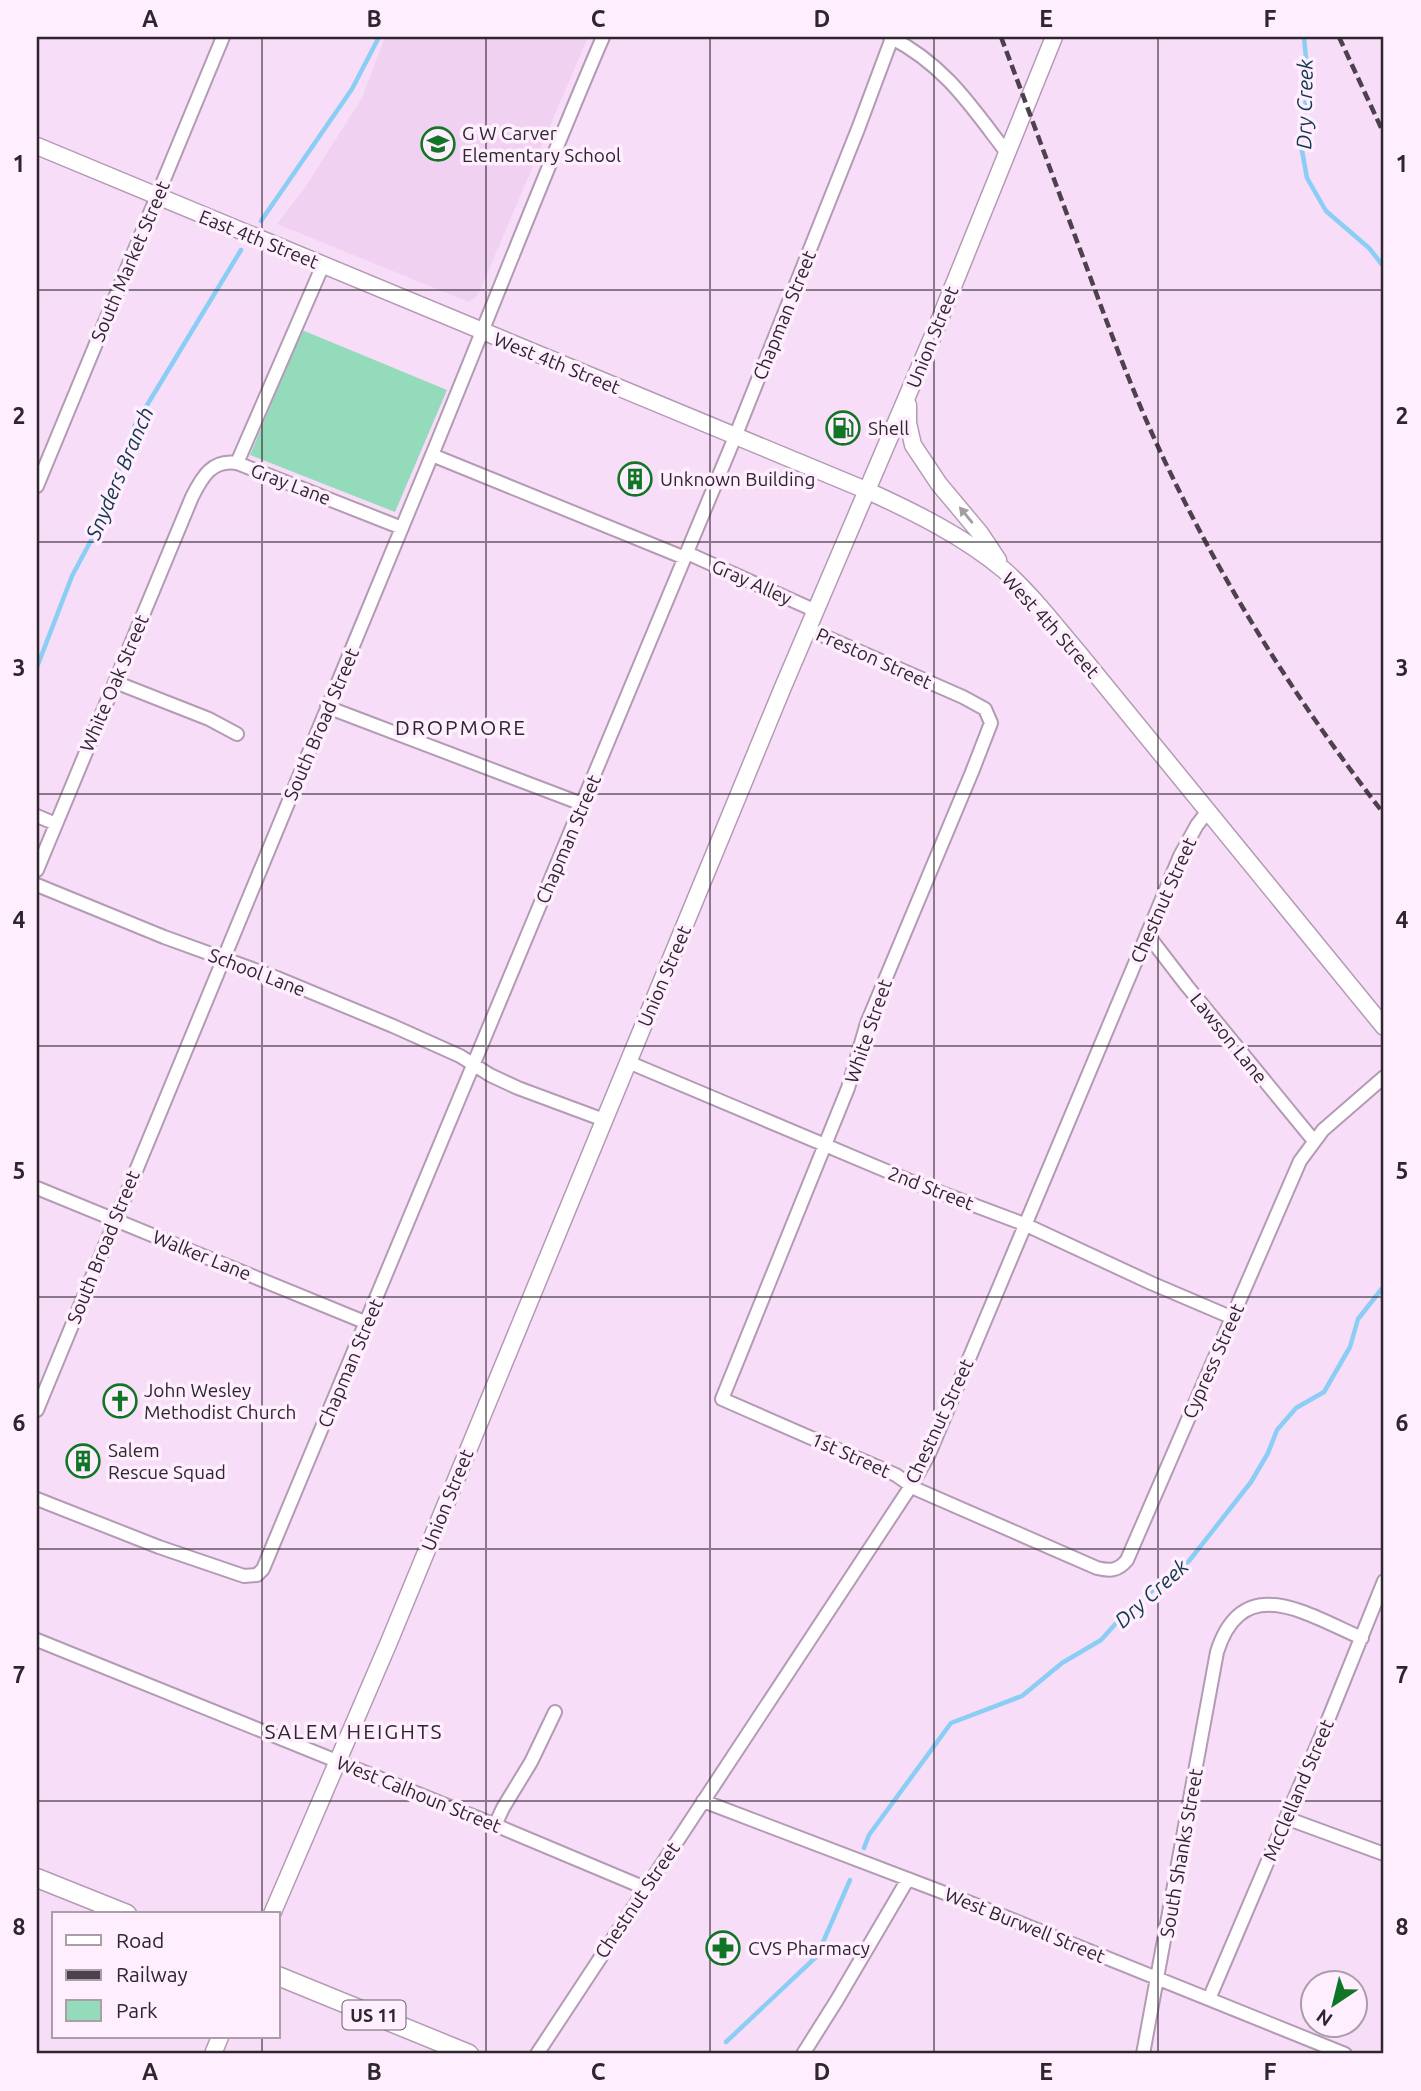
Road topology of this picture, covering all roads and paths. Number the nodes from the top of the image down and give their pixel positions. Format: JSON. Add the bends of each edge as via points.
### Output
{"nodes":[{"id":1,"x":223,"y":37,"type":"edge"},
{"id":2,"x":603,"y":37,"type":"edge"},
{"id":3,"x":891,"y":37,"type":"edge"},
{"id":4,"x":1054,"y":37,"type":"edge"},
{"id":5,"x":37,"y":146,"type":"edge"},
{"id":6,"x":1007,"y":153,"type":"junction"},
{"id":7,"x":157,"y":197,"type":"junction"},
{"id":8,"x":323,"y":265,"type":"junction"},
{"id":9,"x":481,"y":332,"type":"junction"},
{"id":10,"x":908,"y":396,"type":"junction"},
{"id":11,"x":735,"y":437,"type":"junction"},
{"id":12,"x":432,"y":454,"type":"junction"},
{"id":13,"x":237,"y":463,"type":"junction"},
{"id":14,"x":37,"y":483,"type":"edge"},
{"id":15,"x":868,"y":491,"type":"junction"},
{"id":16,"x":192,"y":497,"type":"joint"},
{"id":17,"x":402,"y":528,"type":"junction"},
{"id":18,"x":686,"y":555,"type":"junction"},
{"id":19,"x":1005,"y":571,"type":"junction"},
{"id":20,"x":816,"y":611,"type":"junction"},
{"id":21,"x":808,"y":629,"type":"junction"},
{"id":22,"x":115,"y":682,"type":"junction"},
{"id":23,"x":941,"y":687,"type":"joint"},
{"id":24,"x":327,"y":707,"type":"junction"},
{"id":25,"x":237,"y":734,"type":"dead end"},
{"id":26,"x":582,"y":804,"type":"junction"},
{"id":27,"x":1208,"y":811,"type":"junction"},
{"id":28,"x":37,"y":816,"type":"edge"},
{"id":29,"x":56,"y":824,"type":"junction"},
{"id":30,"x":37,"y":870,"type":"edge"},
{"id":31,"x":37,"y":885,"type":"edge"},
{"id":32,"x":1147,"y":934,"type":"junction"},
{"id":33,"x":223,"y":959,"type":"junction"},
{"id":34,"x":1384,"y":1027,"type":"edge"},
{"id":35,"x":628,"y":1062,"type":"junction"},
{"id":36,"x":474,"y":1064,"type":"junction"},
{"id":37,"x":1384,"y":1077,"type":"edge"},
{"id":38,"x":604,"y":1120,"type":"junction"},
{"id":39,"x":1314,"y":1141,"type":"junction"},
{"id":40,"x":825,"y":1145,"type":"junction"},
{"id":41,"x":37,"y":1188,"type":"edge"},
{"id":42,"x":114,"y":1219,"type":"junction"},
{"id":43,"x":1024,"y":1224,"type":"junction"},
{"id":44,"x":1233,"y":1318,"type":"junction"},
{"id":45,"x":367,"y":1323,"type":"junction"},
{"id":46,"x":722,"y":1399,"type":"joint"},
{"id":47,"x":37,"y":1410,"type":"edge"},
{"id":48,"x":911,"y":1486,"type":"junction"},
{"id":49,"x":37,"y":1499,"type":"edge"},
{"id":50,"x":1017,"y":1534,"type":"joint"},
{"id":51,"x":1384,"y":1581,"type":"edge"},
{"id":52,"x":1362,"y":1638,"type":"junction"},
{"id":53,"x":37,"y":1640,"type":"edge"},
{"id":54,"x":555,"y":1712,"type":"dead end"},
{"id":55,"x":337,"y":1761,"type":"junction"},
{"id":56,"x":703,"y":1801,"type":"junction"},
{"id":57,"x":1286,"y":1818,"type":"junction"},
{"id":58,"x":495,"y":1825,"type":"junction"},
{"id":59,"x":1384,"y":1854,"type":"edge"},
{"id":60,"x":37,"y":1878,"type":"edge"},
{"id":61,"x":908,"y":1879,"type":"junction"},
{"id":62,"x":645,"y":1888,"type":"junction"},
{"id":63,"x":122,"y":1912,"type":"edge"},
{"id":64,"x":273,"y":1912,"type":"edge"},
{"id":65,"x":280,"y":1977,"type":"edge"},
{"id":66,"x":1158,"y":1978,"type":"junction"},
{"id":67,"x":1209,"y":1998,"type":"junction"},
{"id":68,"x":469,"y":2054,"type":"edge"},
{"id":69,"x":537,"y":2054,"type":"edge"},
{"id":70,"x":803,"y":2054,"type":"edge"},
{"id":71,"x":1143,"y":2054,"type":"edge"},
{"id":72,"x":1345,"y":2054,"type":"edge"}],
"edges":[{"from":1,"to":7,"type":"street","name":"South Market Street"},
{"from":2,"to":9,"type":"street","name":"South Broad Street"},
{"from":3,"to":6,"type":"street","via":[[936,66]]},
{"from":3,"to":11,"type":"street","name":"Chapman Street"},
{"from":4,"to":6,"type":"street","name":"Union Street"},
{"from":5,"to":7,"type":"street","name":"East 4th Street"},
{"from":6,"to":10,"type":"street","name":"Union Street"},
{"from":7,"to":8,"type":"street","name":"East 4th Street"},
{"from":7,"to":14,"type":"street","name":"South Market Street"},
{"from":8,"to":9,"type":"street","name":"East 4th Street"},
{"from":8,"to":13,"type":"street"},
{"from":9,"to":11,"type":"street","name":"West 4th Street"},
{"from":9,"to":12,"type":"street","name":"South Broad Street"},
{"from":10,"to":15,"type":"street","name":"Union Street"},
{"from":19,"to":10,"type":"street","one_way":true,"via":[[913,445]]},
{"from":11,"to":15,"type":"street","name":"West 4th Street"},
{"from":11,"to":18,"type":"street","name":"Chapman Street"},
{"from":12,"to":17,"type":"street","name":"South Broad Street"},
{"from":12,"to":18,"type":"street","name":"Gray Alley"},
{"from":13,"to":16,"type":"street","name":"Gray Lane","via":[[213,467]]},
{"from":13,"to":17,"type":"street","name":"Gray Lane"},
{"from":15,"to":19,"type":"street","name":"West 4th Street","via":[[953,534]]},
{"from":15,"to":20,"type":"street","name":"Union Street"},
{"from":16,"to":22,"type":"street","name":"White Oak Street"},
{"from":17,"to":24,"type":"street","name":"South Broad Street"},
{"from":18,"to":20,"type":"street","name":"Gray Alley"},
{"from":18,"to":26,"type":"street","name":"Chapman Street"},
{"from":19,"to":27,"type":"street","name":"West 4th Street","via":[[1069,641]]},
{"from":20,"to":21,"type":"street","name":"Union Street"},
{"from":21,"to":23,"type":"street","name":"Preston Street"},
{"from":21,"to":35,"type":"street","name":"Union Street"},
{"from":22,"to":25,"type":"street"},
{"from":22,"to":29,"type":"street","name":"White Oak Street"},
{"from":23,"to":40,"type":"street","name":"White Street","via":[[985,709],[990,728],[867,1023]]},
{"from":24,"to":26,"type":"street"},
{"from":24,"to":33,"type":"street","name":"South Broad Street"},
{"from":26,"to":36,"type":"street","name":"Chapman Street"},
{"from":27,"to":32,"type":"street","name":"Chestnut Street","via":[[1180,856]]},
{"from":27,"to":34,"type":"street","name":"West 4th Street"},
{"from":28,"to":29,"type":"street"},
{"from":29,"to":30,"type":"street","name":"White Oak Street"},
{"from":31,"to":33,"type":"street","name":"School Lane"},
{"from":32,"to":39,"type":"street","name":"Lawson Lane"},
{"from":32,"to":43,"type":"street","name":"Chestnut Street"},
{"from":33,"to":36,"type":"street","name":"School Lane","via":[[393,1026]]},
{"from":33,"to":42,"type":"street","name":"South Broad Street"},
{"from":35,"to":38,"type":"street","name":"Union Street"},
{"from":35,"to":40,"type":"street","name":"2nd Street"},
{"from":36,"to":38,"type":"street","name":"School Lane","via":[[519,1088]]},
{"from":36,"to":45,"type":"street","name":"Chapman Street"},
{"from":37,"to":39,"type":"street","name":"Cypress Street"},
{"from":38,"to":55,"type":"street","name":"Union Street"},
{"from":39,"to":44,"type":"street","name":"Cypress Street","via":[[1290,1181]]},
{"from":40,"to":43,"type":"street","name":"2nd Street"},
{"from":40,"to":46,"type":"street","name":"White Street"},
{"from":41,"to":42,"type":"street","name":"Walker Lane"},
{"from":42,"to":45,"type":"street","name":"Walker Lane"},
{"from":42,"to":47,"type":"street","name":"South Broad Street"},
{"from":43,"to":44,"type":"street","name":"2nd Street"},
{"from":43,"to":48,"type":"street","name":"Chestnut Street","via":[[929,1454]]},
{"from":44,"to":50,"type":"street","name":"Cypress Street","via":[[1122,1566],[1097,1568]]},
{"from":45,"to":49,"type":"street","name":"Chapman Street","via":[[257,1574],[244,1576],[194,1559]]},
{"from":46,"to":48,"type":"street","name":"1st Street","via":[[896,1475]]},
{"from":48,"to":50,"type":"street","name":"1st Street"},
{"from":48,"to":56,"type":"street","name":"Chestnut Street"},
{"from":51,"to":52,"type":"street","name":"McClelland Street"},
{"from":52,"to":57,"type":"street","name":"McClelland Street"},
{"from":52,"to":66,"type":"street","name":"South Shanks Street","via":[[1272,1604],[1246,1609],[1225,1633],[1217,1652]]},
{"from":53,"to":55,"type":"street","name":"West Calhoun Street"},
{"from":54,"to":58,"type":"street"},
{"from":55,"to":58,"type":"street","name":"West Calhoun Street"},
{"from":55,"to":64,"type":"street","name":"Union Street"},
{"from":56,"to":61,"type":"street","name":"West Burwell Street"},
{"from":56,"to":62,"type":"street","name":"Chestnut Street"},
{"from":57,"to":59,"type":"street"},
{"from":57,"to":67,"type":"street","name":"McClelland Street"},
{"from":58,"to":62,"type":"street","name":"West Calhoun Street"},
{"from":60,"to":63,"type":"main road"},
{"from":61,"to":66,"type":"street","name":"West Burwell Street"},
{"from":61,"to":70,"type":"street"},
{"from":62,"to":69,"type":"street","name":"Chestnut Street"},
{"from":65,"to":68,"type":"main road","number":"US 11"},
{"from":66,"to":67,"type":"street","name":"West Burwell Street"},
{"from":66,"to":71,"type":"street","name":"South Shanks Street"},
{"from":67,"to":72,"type":"street","name":"West Burwell Street"}]}
